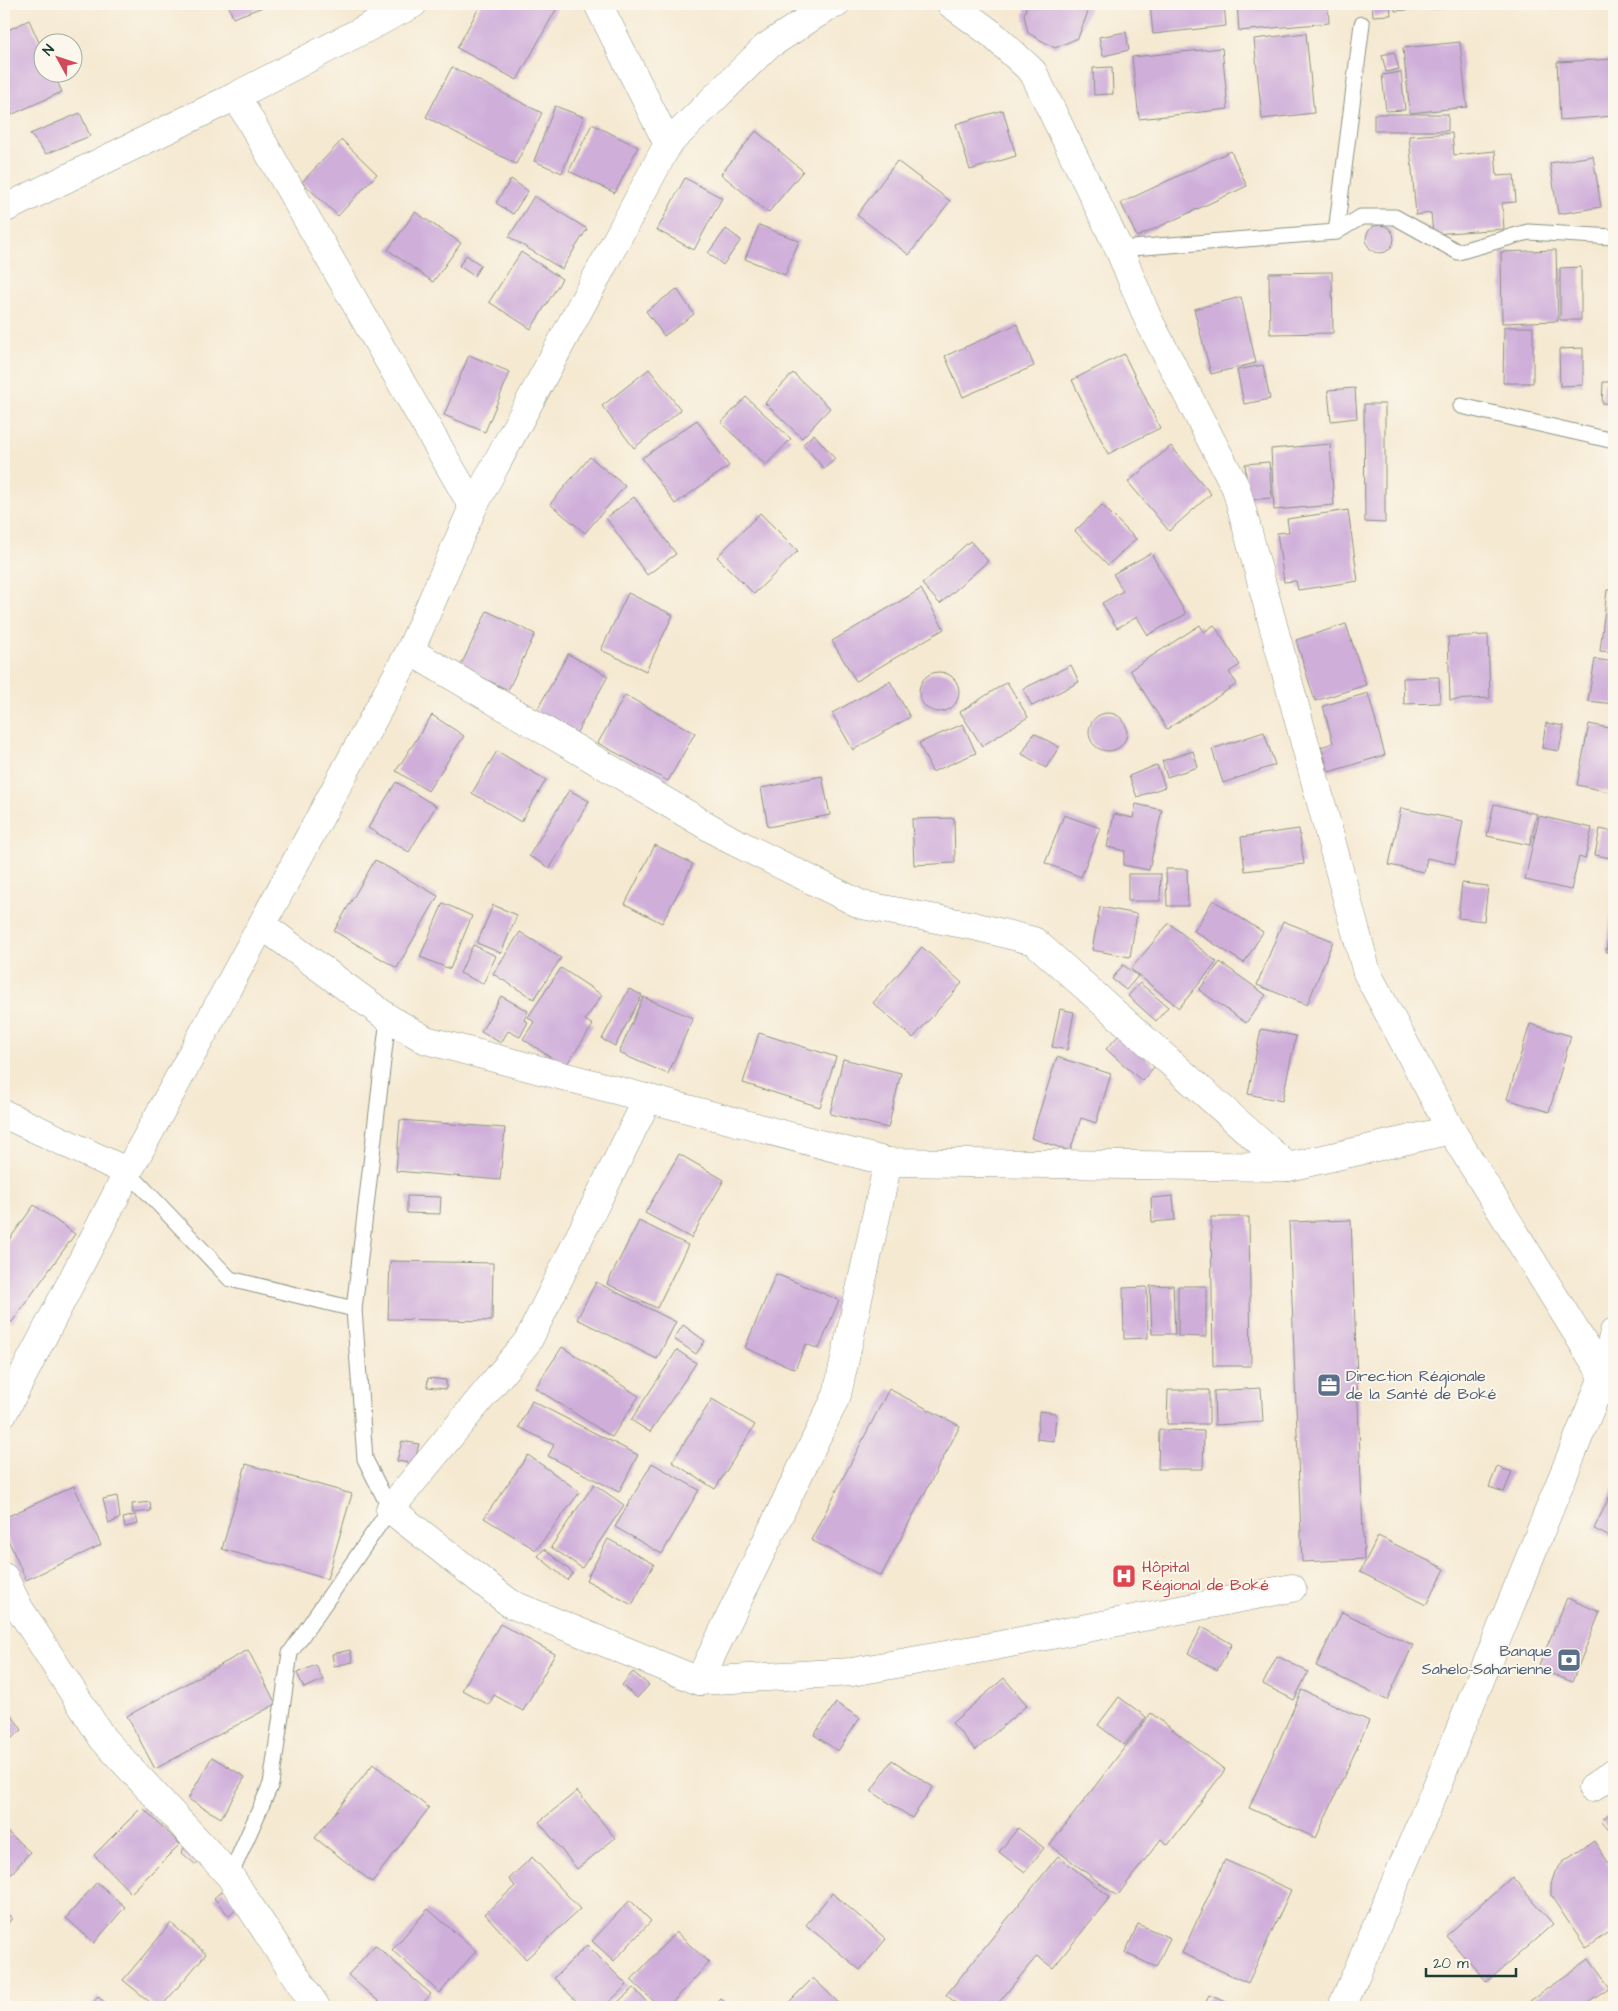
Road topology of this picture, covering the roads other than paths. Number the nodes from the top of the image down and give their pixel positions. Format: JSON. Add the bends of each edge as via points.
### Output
{"nodes":[{"id":1,"x":413,"y":4,"type":"edge"},
{"id":2,"x":598,"y":4,"type":"edge"},
{"id":3,"x":836,"y":4,"type":"edge"},
{"id":4,"x":951,"y":4,"type":"edge"},
{"id":5,"x":1362,"y":24,"type":"dead end"},
{"id":6,"x":236,"y":96,"type":"junction"},
{"id":7,"x":668,"y":144,"type":"junction"},
{"id":8,"x":4,"y":209,"type":"edge"},
{"id":9,"x":1336,"y":232,"type":"junction"},
{"id":10,"x":1614,"y":237,"type":"edge"},
{"id":11,"x":1119,"y":249,"type":"junction"},
{"id":12,"x":1460,"y":406,"type":"dead end"},
{"id":13,"x":1614,"y":441,"type":"edge"},
{"id":14,"x":473,"y":507,"type":"junction"},
{"id":15,"x":410,"y":651,"type":"junction"},
{"id":16,"x":262,"y":925,"type":"junction"},
{"id":17,"x":388,"y":1018,"type":"junction"},
{"id":18,"x":648,"y":1098,"type":"junction"},
{"id":19,"x":4,"y":1114,"type":"edge"},
{"id":20,"x":1451,"y":1130,"type":"junction"},
{"id":21,"x":888,"y":1162,"type":"junction"},
{"id":22,"x":1288,"y":1167,"type":"junction"},
{"id":23,"x":128,"y":1172,"type":"junction"},
{"id":24,"x":354,"y":1309,"type":"junction"},
{"id":25,"x":1614,"y":1332,"type":"edge"},
{"id":26,"x":1609,"y":1385,"type":"edge"},
{"id":27,"x":4,"y":1412,"type":"edge"},
{"id":28,"x":390,"y":1509,"type":"junction"},
{"id":29,"x":4,"y":1577,"type":"edge"},
{"id":30,"x":1292,"y":1588,"type":"dead end"},
{"id":31,"x":699,"y":1681,"type":"junction"},
{"id":32,"x":1614,"y":1772,"type":"edge"},
{"id":33,"x":1592,"y":1788,"type":"dead end"},
{"id":34,"x":230,"y":1876,"type":"junction"},
{"id":35,"x":316,"y":2007,"type":"edge"},
{"id":36,"x":1342,"y":2007,"type":"edge"}],
"edges":[{"from":1,"to":6,"type":"main road"},
{"from":2,"to":7,"type":"main road"},
{"from":3,"to":7,"type":"main road","via":[[766,47]]},
{"from":4,"to":11,"type":"main road","via":[[992,34],[1033,72]]},
{"from":5,"to":9,"type":"lane"},
{"from":6,"to":8,"type":"main road"},
{"from":6,"to":14,"type":"main road"},
{"from":7,"to":14,"type":"main road"},
{"from":9,"to":10,"type":"lane","via":[[1361,217],[1395,217],[1458,252],[1528,232]]},
{"from":9,"to":11,"type":"lane"},
{"from":11,"to":20,"type":"main road","via":[[1148,318],[1236,488],[1367,973]]},
{"from":12,"to":13,"type":"lane"},
{"from":14,"to":15,"type":"main road"},
{"from":15,"to":16,"type":"main road"},
{"from":15,"to":22,"type":"main road","via":[[731,840],[862,905],[1034,941]]},
{"from":16,"to":17,"type":"main road"},
{"from":16,"to":23,"type":"main road"},
{"from":17,"to":18,"type":"main road","via":[[426,1040]]},
{"from":17,"to":24,"type":"lane"},
{"from":18,"to":21,"type":"main road"},
{"from":18,"to":28,"type":"main road","via":[[528,1341]]},
{"from":19,"to":23,"type":"main road"},
{"from":20,"to":22,"type":"main road"},
{"from":20,"to":26,"type":"main road"},
{"from":21,"to":22,"type":"main road"},
{"from":21,"to":31,"type":"main road","via":[[837,1395]]},
{"from":23,"to":24,"type":"lane","via":[[230,1279]]},
{"from":23,"to":27,"type":"main road"},
{"from":24,"to":28,"type":"lane","via":[[365,1459]]},
{"from":25,"to":26,"type":"main road"},
{"from":26,"to":36,"type":"main road"},
{"from":28,"to":31,"type":"main road","via":[[511,1604]]},
{"from":28,"to":34,"type":"lane","via":[[290,1653],[271,1784]]},
{"from":29,"to":34,"type":"main road","via":[[20,1608],[103,1739]]},
{"from":30,"to":31,"type":"main road","via":[[852,1672]]},
{"from":32,"to":33,"type":"main road"},
{"from":34,"to":35,"type":"main road"}]}
